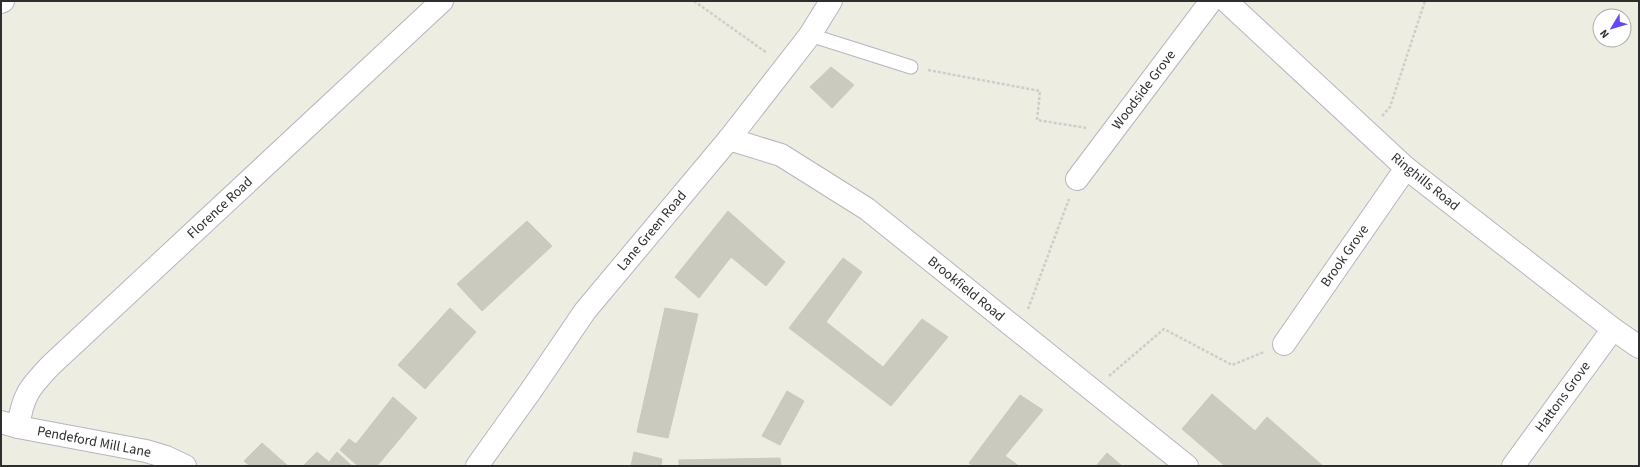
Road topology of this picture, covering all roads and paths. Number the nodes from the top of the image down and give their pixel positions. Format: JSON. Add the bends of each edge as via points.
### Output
{"nodes":[{"id":1,"x":442,"y":1,"type":"edge"},
{"id":2,"x":694,"y":1,"type":"edge"},
{"id":3,"x":832,"y":1,"type":"edge"},
{"id":4,"x":1210,"y":1,"type":"edge"},
{"id":5,"x":1226,"y":1,"type":"edge"},
{"id":6,"x":1425,"y":1,"type":"edge"},
{"id":7,"x":810,"y":35,"type":"junction"},
{"id":8,"x":785,"y":67,"type":"junction"},
{"id":9,"x":911,"y":67,"type":"joint"},
{"id":10,"x":1367,"y":133,"type":"junction"},
{"id":11,"x":729,"y":139,"type":"junction"},
{"id":12,"x":1106,"y":141,"type":"junction"},
{"id":13,"x":1406,"y":168,"type":"junction"},
{"id":14,"x":1077,"y":179,"type":"joint"},
{"id":15,"x":1613,"y":329,"type":"junction"},
{"id":16,"x":1019,"y":332,"type":"junction"},
{"id":17,"x":1284,"y":344,"type":"joint"},
{"id":18,"x":1639,"y":347,"type":"edge"},
{"id":19,"x":1092,"y":390,"type":"junction"},
{"id":20,"x":9,"y":424,"type":"edge"},
{"id":21,"x":185,"y":466,"type":"edge"},
{"id":22,"x":477,"y":466,"type":"edge"},
{"id":23,"x":1187,"y":466,"type":"edge"},
{"id":24,"x":1513,"y":466,"type":"edge"}],
"edges":[{"from":1,"to":20,"type":"street","name":"Florence Road","via":[[51,365],[33,383]]},
{"from":2,"to":8,"type":"path"},
{"from":3,"to":7,"type":"street","name":"Lane Green Road"},
{"from":4,"to":12,"type":"street","name":"Woodside Grove"},
{"from":5,"to":10,"type":"street","name":"Ringhills Road"},
{"from":6,"to":10,"type":"path","via":[[1390,108]]},
{"from":7,"to":8,"type":"street","name":"Lane Green Road"},
{"from":7,"to":9,"type":"lane"},
{"from":8,"to":11,"type":"street","name":"Lane Green Road"},
{"from":9,"to":12,"type":"path","via":[[1040,91],[1037,120],[1089,128]]},
{"from":10,"to":13,"type":"street","name":"Ringhills Road"},
{"from":11,"to":16,"type":"street","name":"Brookfield Road","via":[[781,155],[866,209]]},
{"from":11,"to":22,"type":"street","name":"Lane Green Road","via":[[585,311]]},
{"from":12,"to":14,"type":"street","name":"Woodside Grove"},
{"from":13,"to":15,"type":"street","name":"Ringhills Road"},
{"from":13,"to":17,"type":"street","name":"Brook Grove"},
{"from":14,"to":16,"type":"path"},
{"from":15,"to":18,"type":"street","name":"Ringhills Road"},
{"from":15,"to":24,"type":"street","name":"Hattons Grove"},
{"from":16,"to":19,"type":"street","name":"Brookfield Road"},
{"from":17,"to":19,"type":"path","via":[[1232,365],[1164,329]]},
{"from":19,"to":23,"type":"street","name":"Brookfield Road"},
{"from":20,"to":21,"type":"street","name":"Pendeford Mill Lane","via":[[146,451]]}]}
